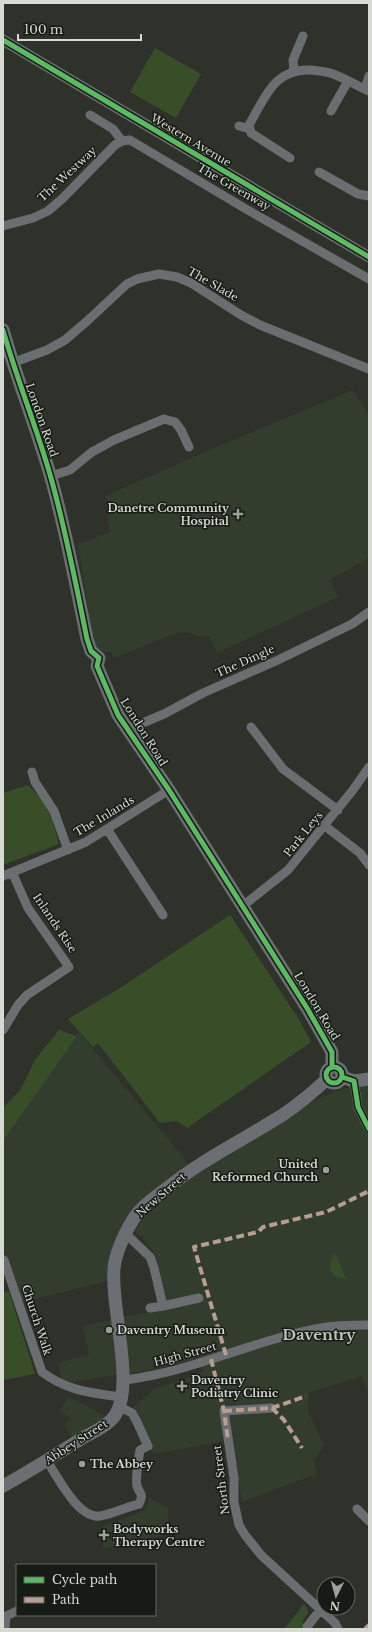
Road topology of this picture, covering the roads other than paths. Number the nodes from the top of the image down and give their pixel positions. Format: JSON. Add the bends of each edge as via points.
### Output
{"nodes":[{"id":1,"x":303,"y":36,"type":"dead end"},
{"id":2,"x":3,"y":40,"type":"edge"},
{"id":3,"x":294,"y":71,"type":"junction"},
{"id":4,"x":369,"y":76,"type":"edge"},
{"id":5,"x":348,"y":82,"type":"junction"},
{"id":6,"x":367,"y":90,"type":"edge"},
{"id":7,"x":331,"y":111,"type":"dead end"},
{"id":8,"x":90,"y":115,"type":"dead end"},
{"id":9,"x":239,"y":126,"type":"dead end"},
{"id":10,"x":250,"y":129,"type":"junction"},
{"id":11,"x":122,"y":141,"type":"junction"},
{"id":12,"x":290,"y":158,"type":"dead end"},
{"id":13,"x":319,"y":172,"type":"dead end"},
{"id":14,"x":369,"y":196,"type":"edge"},
{"id":15,"x":3,"y":226,"type":"edge"},
{"id":16,"x":369,"y":257,"type":"edge"},
{"id":17,"x":369,"y":279,"type":"edge"},
{"id":18,"x":3,"y":330,"type":"edge"},
{"id":19,"x":12,"y":363,"type":"junction"},
{"id":20,"x":369,"y":368,"type":"edge"},
{"id":21,"x":188,"y":447,"type":"dead end"},
{"id":22,"x":51,"y":476,"type":"junction"},
{"id":23,"x":369,"y":612,"type":"edge"},
{"id":24,"x":251,"y":727,"type":"dead end"},
{"id":25,"x":130,"y":730,"type":"junction"},
{"id":26,"x":369,"y":767,"type":"edge"},
{"id":27,"x":32,"y":772,"type":"dead end"},
{"id":28,"x":169,"y":790,"type":"junction"},
{"id":29,"x":338,"y":810,"type":"junction"},
{"id":30,"x":325,"y":826,"type":"junction"},
{"id":31,"x":107,"y":829,"type":"junction"},
{"id":32,"x":68,"y":850,"type":"junction"},
{"id":33,"x":369,"y":865,"type":"edge"},
{"id":34,"x":7,"y":874,"type":"edge"},
{"id":35,"x":244,"y":906,"type":"junction"},
{"id":36,"x":162,"y":915,"type":"dead end"},
{"id":37,"x":3,"y":1030,"type":"edge"},
{"id":38,"x":332,"y":1067,"type":"junction"},
{"id":39,"x":348,"y":1079,"type":"junction"},
{"id":40,"x":369,"y":1079,"type":"edge"},
{"id":41,"x":326,"y":1080,"type":"junction"},
{"id":42,"x":369,"y":1129,"type":"edge"},
{"id":43,"x":126,"y":1234,"type":"junction"},
{"id":44,"x":4,"y":1260,"type":"dead end"},
{"id":45,"x":199,"y":1298,"type":"dead end"},
{"id":46,"x":163,"y":1306,"type":"junction"},
{"id":47,"x":150,"y":1308,"type":"dead end"},
{"id":48,"x":369,"y":1325,"type":"edge"},
{"id":49,"x":124,"y":1380,"type":"junction"},
{"id":50,"x":121,"y":1402,"type":"junction"},
{"id":51,"x":272,"y":1408,"type":"dead end"},
{"id":52,"x":47,"y":1461,"type":"junction"},
{"id":53,"x":3,"y":1486,"type":"edge"},
{"id":54,"x":357,"y":1509,"type":"dead end"},
{"id":55,"x":369,"y":1521,"type":"edge"},
{"id":56,"x":316,"y":1606,"type":"edge"},
{"id":57,"x":16,"y":1611,"type":"edge"},
{"id":58,"x":316,"y":1615,"type":"edge"},
{"id":59,"x":327,"y":1616,"type":"edge"},
{"id":60,"x":307,"y":1627,"type":"dead end"},
{"id":61,"x":5,"y":1629,"type":"edge"},
{"id":62,"x":338,"y":1629,"type":"edge"}],
"edges":[{"from":1,"to":3,"type":"street","via":[[294,60]]},
{"from":2,"to":16,"type":"street","name":"Western Avenue"},
{"from":3,"to":5,"type":"street","via":[[333,74]]},
{"from":3,"to":10,"type":"street","via":[[282,76],[272,86],[249,125]]},
{"from":4,"to":6,"type":"street"},
{"from":5,"to":6,"type":"street"},
{"from":5,"to":7,"type":"street"},
{"from":8,"to":11,"type":"street","via":[[113,129]]},
{"from":9,"to":10,"type":"street"},
{"from":10,"to":12,"type":"street","via":[[251,133]]},
{"from":11,"to":15,"type":"street","name":"The Westway","via":[[48,211]]},
{"from":11,"to":17,"type":"street","name":"The Greenway","via":[[130,140]]},
{"from":13,"to":14,"type":"street","via":[[358,194]]},
{"from":18,"to":19,"type":"main road","name":"London Road"},
{"from":19,"to":20,"type":"street","name":"The Slade","via":[[47,350],[65,340],[127,284],[159,274],[191,283],[260,325]]},
{"from":19,"to":22,"type":"main road","name":"London Road"},
{"from":21,"to":22,"type":"street","via":[[175,422],[164,419],[114,440],[92,452],[70,470]]},
{"from":22,"to":25,"type":"main road","name":"London Road","via":[[68,543],[87,639],[91,651],[99,658],[97,666],[118,715]]},
{"from":23,"to":25,"type":"street","name":"The Dingle","via":[[352,624],[202,693]]},
{"from":24,"to":29,"type":"street","via":[[283,769]]},
{"from":25,"to":28,"type":"main road","name":"London Road"},
{"from":26,"to":29,"type":"street","name":"Park Leys"},
{"from":27,"to":32,"type":"street","via":[[35,782],[54,811]]},
{"from":28,"to":31,"type":"street","name":"The Inlands"},
{"from":28,"to":35,"type":"main road","name":"London Road"},
{"from":29,"to":30,"type":"street","name":"Park Leys"},
{"from":30,"to":33,"type":"street","via":[[360,853]]},
{"from":30,"to":35,"type":"street","name":"Park Leys","via":[[288,870]]},
{"from":31,"to":32,"type":"street","name":"The Inlands"},
{"from":31,"to":36,"type":"street"},
{"from":32,"to":34,"type":"street","name":"The Inlands"},
{"from":34,"to":37,"type":"street","name":"Inlands Rise","via":[[69,967],[26,995]]},
{"from":35,"to":38,"type":"main road","name":"London Road","via":[[332,1052]]},
{"from":38,"to":39,"type":"main road","via":[[340,1070]]},
{"from":38,"to":41,"type":"main road","via":[[326,1071]]},
{"from":39,"to":40,"type":"main road"},
{"from":39,"to":41,"type":"main road","via":[[335,1084]]},
{"from":39,"to":42,"type":"street"},
{"from":41,"to":43,"type":"main road","name":"New Street","via":[[286,1113],[188,1172],[137,1213]]},
{"from":43,"to":46,"type":"street","via":[[150,1258]]},
{"from":43,"to":49,"type":"main road","name":"New Street","via":[[116,1256],[114,1269]]},
{"from":44,"to":50,"type":"street","name":"Church Walk","via":[[42,1372],[54,1382],[69,1388]]},
{"from":45,"to":46,"type":"street"},
{"from":46,"to":47,"type":"street"},
{"from":48,"to":49,"type":"street","name":"High Street","via":[[305,1331],[175,1370]]},
{"from":49,"to":50,"type":"main road","name":"Abbey Street"},
{"from":50,"to":52,"type":"main road","name":"Abbey Street","via":[[114,1417],[104,1426]]},
{"from":50,"to":52,"type":"street","via":[[138,1422],[148,1446],[140,1450],[138,1459],[137,1486],[142,1497],[139,1504],[99,1516],[87,1514],[78,1507]]},
{"from":51,"to":56,"type":"street","name":"North Street","via":[[224,1411],[239,1525],[261,1555]]},
{"from":52,"to":53,"type":"main road","name":"Abbey Street"},
{"from":54,"to":55,"type":"street"},
{"from":57,"to":61,"type":"street","via":[[6,1616]]},
{"from":58,"to":60,"type":"street"},
{"from":59,"to":62,"type":"street","name":"North Street"}]}
